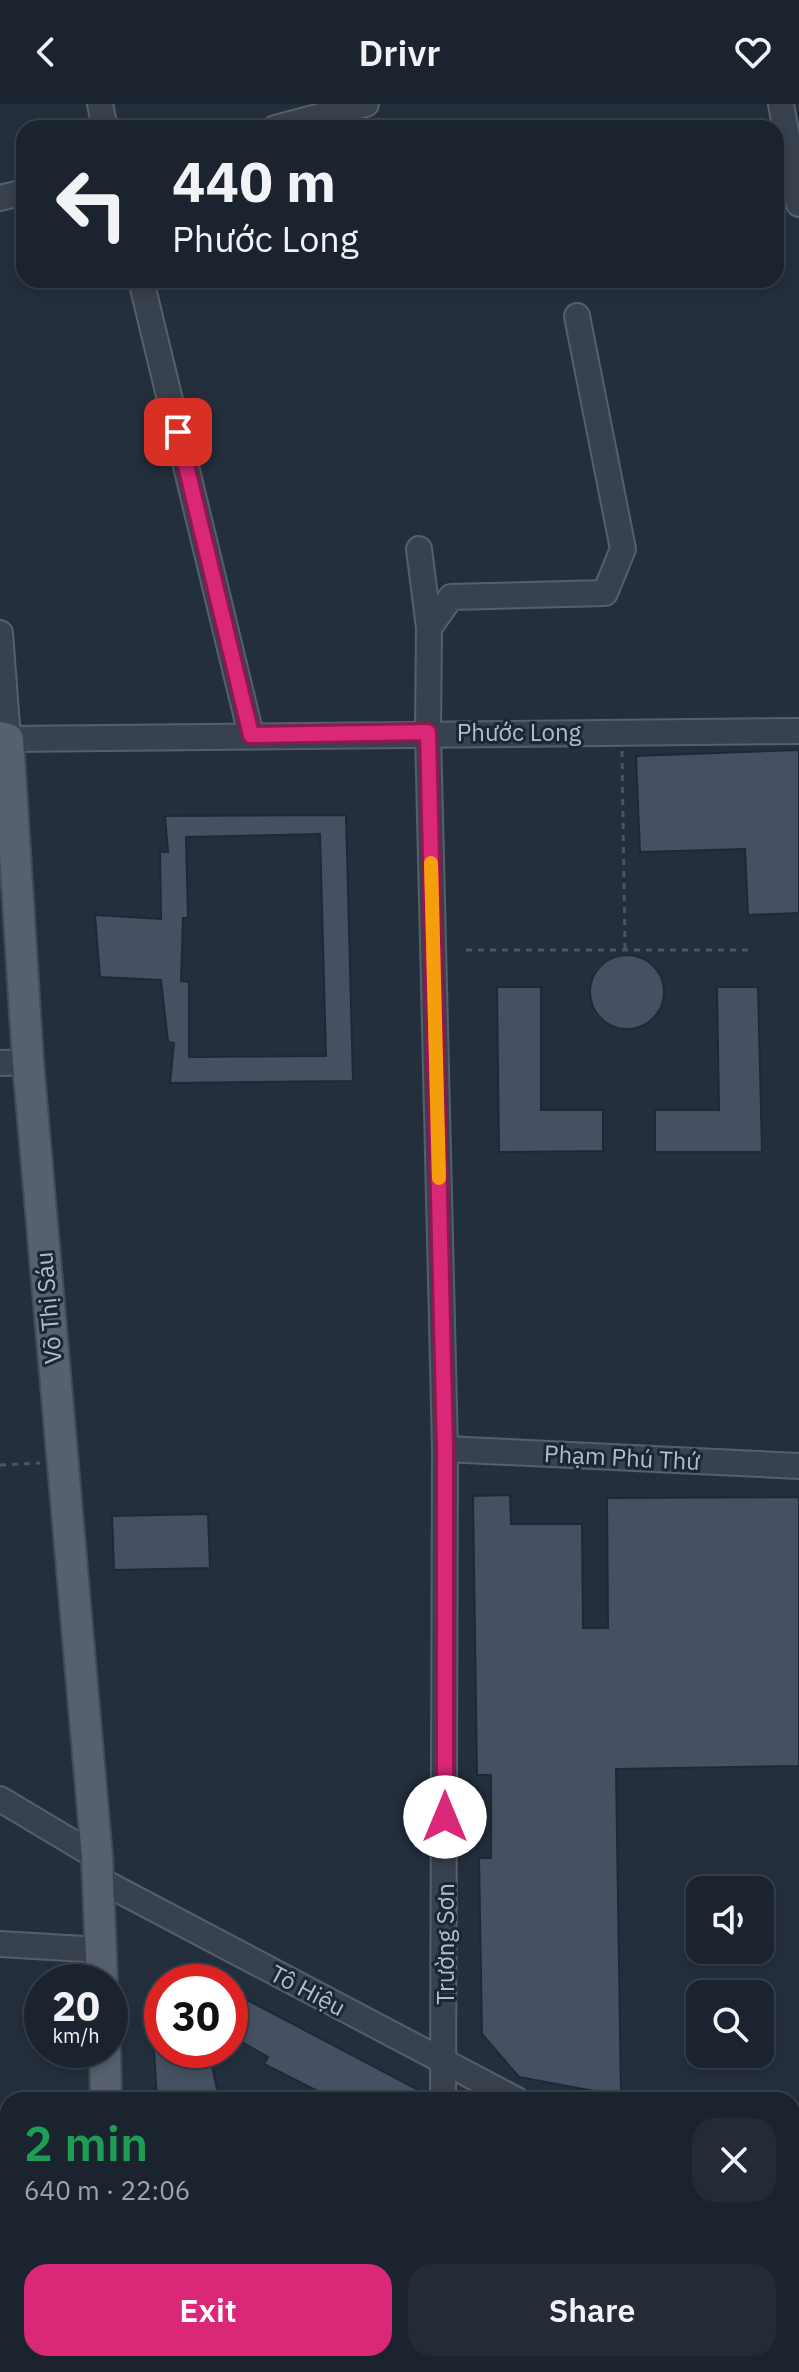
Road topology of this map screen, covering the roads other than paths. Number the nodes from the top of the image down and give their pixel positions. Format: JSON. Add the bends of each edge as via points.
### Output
{"nodes":[{"id":1,"x":366,"y":104,"type":"edge"},
{"id":2,"x":300,"y":112,"type":"edge"},
{"id":3,"x":784,"y":120,"type":"edge"},
{"id":4,"x":799,"y":201,"type":"edge"},
{"id":5,"x":143,"y":288,"type":"edge"},
{"id":6,"x":577,"y":316,"type":"dead end"},
{"id":7,"x":419,"y":549,"type":"dead end"},
{"id":8,"x":429,"y":628,"type":"junction"},
{"id":9,"x":0,"y":633,"type":"edge"},
{"id":10,"x":799,"y":731,"type":"edge"},
{"id":11,"x":428,"y":732,"type":"junction"},
{"id":12,"x":251,"y":735,"type":"junction"},
{"id":13,"x":4,"y":738,"type":"edge"},
{"id":14,"x":14,"y":1063,"type":"edge"},
{"id":15,"x":445,"y":1449,"type":"junction"},
{"id":16,"x":799,"y":1466,"type":"edge"},
{"id":17,"x":0,"y":1799,"type":"edge"},
{"id":18,"x":97,"y":1868,"type":"junction"},
{"id":19,"x":0,"y":1944,"type":"edge"},
{"id":20,"x":101,"y":1950,"type":"junction"},
{"id":21,"x":101,"y":1964,"type":"edge"},
{"id":22,"x":446,"y":2062,"type":"junction"},
{"id":23,"x":105,"y":2068,"type":"edge"},
{"id":24,"x":106,"y":2092,"type":"edge"},
{"id":25,"x":444,"y":2092,"type":"edge"},
{"id":26,"x":502,"y":2092,"type":"edge"}],
"edges":[{"from":1,"to":2,"type":"street"},
{"from":3,"to":4,"type":"street"},
{"from":5,"to":12,"type":"street"},
{"from":6,"to":8,"type":"street","via":[[623,549],[605,593],[451,597]]},
{"from":7,"to":8,"type":"street","name":"Trường Sơn"},
{"from":8,"to":11,"type":"street","name":"Trường Sơn"},
{"from":9,"to":13,"type":"street","name":"Võ Thị Sáu"},
{"from":10,"to":11,"type":"street","name":"Phước Long"},
{"from":11,"to":12,"type":"street","name":"Phước Long"},
{"from":11,"to":15,"type":"street","name":"Trường Sơn"},
{"from":12,"to":13,"type":"street","name":"Phước Long"},
{"from":13,"to":14,"type":"main road","name":"Võ Thị Sáu"},
{"from":14,"to":18,"type":"main road","name":"Võ Thị Sáu","via":[[60,1462]]},
{"from":15,"to":16,"type":"street","name":"Phạm Phú Thứ"},
{"from":15,"to":22,"type":"street","name":"Trường Sơn"},
{"from":17,"to":18,"type":"street","name":"Tô Hiệu"},
{"from":18,"to":20,"type":"main road","name":"Võ Thị Sáu"},
{"from":18,"to":22,"type":"street","name":"Tô Hiệu"},
{"from":19,"to":20,"type":"street"},
{"from":20,"to":21,"type":"main road","name":"Võ Thị Sáu"},
{"from":22,"to":25,"type":"street","name":"Trường Sơn"},
{"from":22,"to":26,"type":"street","name":"Tô Hiệu"},
{"from":23,"to":24,"type":"main road"}]}
